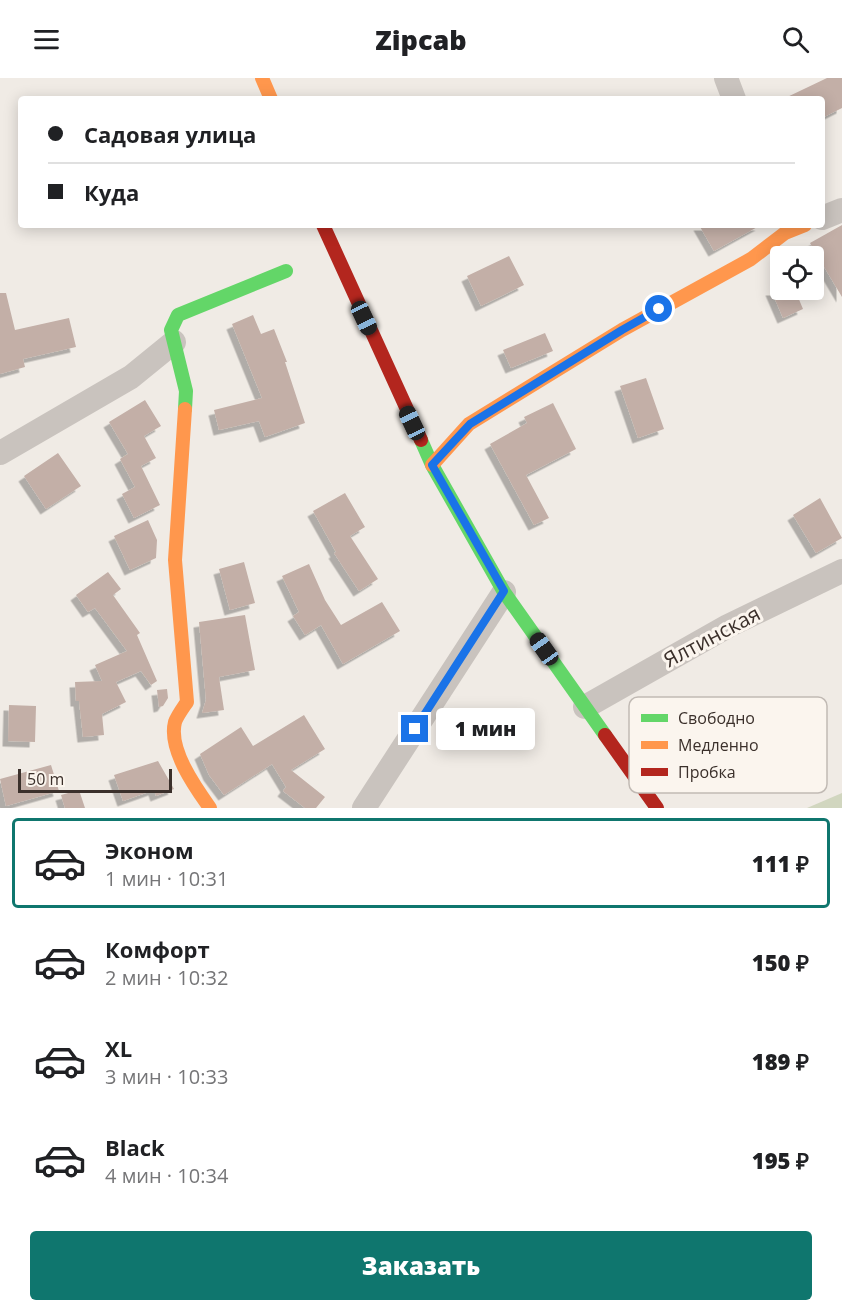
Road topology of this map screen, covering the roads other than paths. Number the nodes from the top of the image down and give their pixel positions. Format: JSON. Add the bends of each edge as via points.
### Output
{"nodes":[{"id":1,"x":262,"y":78,"type":"edge"},
{"id":2,"x":726,"y":78,"type":"edge"},
{"id":3,"x":270,"y":96,"type":"edge"},
{"id":4,"x":733,"y":96,"type":"edge"},
{"id":5,"x":842,"y":210,"type":"edge"},
{"id":6,"x":825,"y":217,"type":"edge"},
{"id":7,"x":324,"y":228,"type":"edge"},
{"id":8,"x":790,"y":228,"type":"edge"},
{"id":9,"x":286,"y":271,"type":"dead end"},
{"id":10,"x":174,"y":342,"type":"junction"},
{"id":11,"x":0,"y":453,"type":"edge"},
{"id":12,"x":432,"y":465,"type":"junction"},
{"id":13,"x":842,"y":571,"type":"edge"},
{"id":14,"x":504,"y":591,"type":"junction"},
{"id":15,"x":585,"y":707,"type":"junction"},
{"id":16,"x":629,"y":769,"type":"edge"},
{"id":17,"x":646,"y":793,"type":"edge"},
{"id":18,"x":210,"y":808,"type":"edge"},
{"id":19,"x":364,"y":808,"type":"edge"},
{"id":20,"x":657,"y":808,"type":"edge"}],
"edges":[{"from":1,"to":3,"type":"street"},
{"from":2,"to":4,"type":"street"},
{"from":5,"to":6,"type":"street"},
{"from":7,"to":12,"type":"street"},
{"from":8,"to":12,"type":"street","via":[[751,259],[622,330],[470,424]]},
{"from":9,"to":10,"type":"street","via":[[178,315],[171,330]]},
{"from":10,"to":11,"type":"street","via":[[131,377]]},
{"from":10,"to":18,"type":"street","via":[[186,391],[175,560],[187,702],[175,723],[174,743],[193,785]]},
{"from":12,"to":14,"type":"street"},
{"from":13,"to":15,"type":"street","name":"Ялтинская","via":[[728,626]]},
{"from":14,"to":15,"type":"street"},
{"from":14,"to":19,"type":"street"},
{"from":15,"to":16,"type":"street"},
{"from":17,"to":20,"type":"street"}]}
